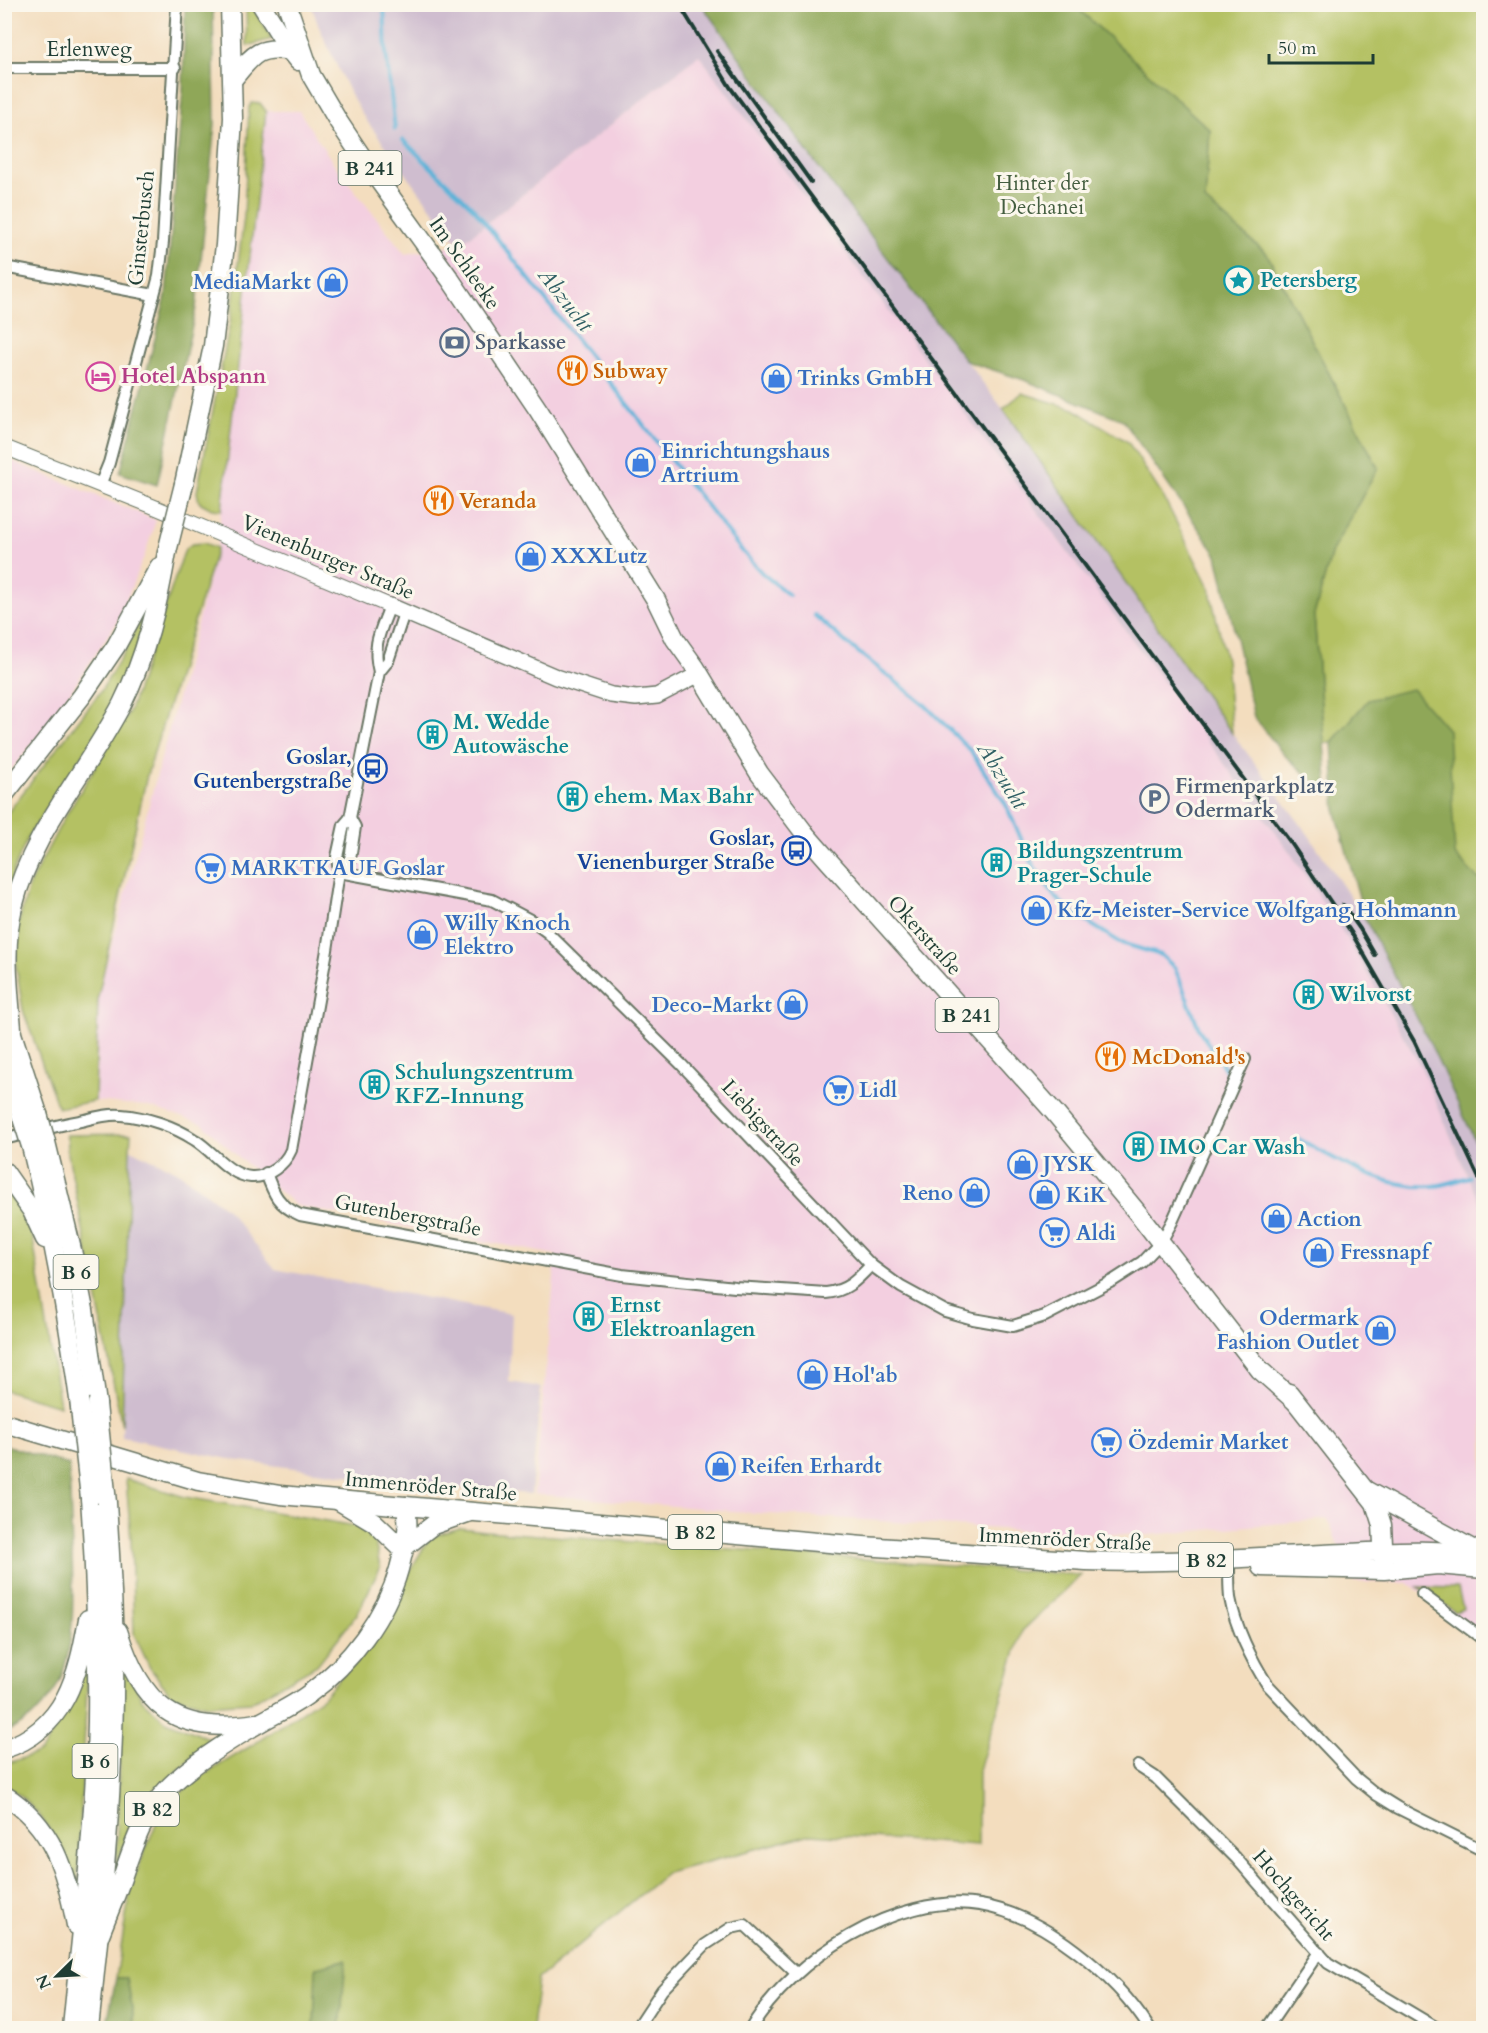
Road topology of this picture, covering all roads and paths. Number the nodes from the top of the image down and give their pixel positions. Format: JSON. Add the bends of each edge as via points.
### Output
{"nodes":[{"id":1,"x":177,"y":4,"type":"edge"},
{"id":2,"x":231,"y":4,"type":"edge"},
{"id":3,"x":261,"y":4,"type":"edge"},
{"id":4,"x":287,"y":4,"type":"edge"},
{"id":5,"x":290,"y":51,"type":"junction"},
{"id":6,"x":174,"y":68,"type":"junction"},
{"id":7,"x":4,"y":69,"type":"edge"},
{"id":8,"x":311,"y":75,"type":"junction"},
{"id":9,"x":233,"y":79,"type":"junction"},
{"id":10,"x":4,"y":267,"type":"edge"},
{"id":11,"x":154,"y":295,"type":"junction"},
{"id":12,"x":4,"y":447,"type":"edge"},
{"id":13,"x":100,"y":485,"type":"junction"},
{"id":14,"x":167,"y":552,"type":"junction"},
{"id":15,"x":397,"y":610,"type":"junction"},
{"id":16,"x":697,"y":670,"type":"junction"},
{"id":17,"x":379,"y":672,"type":"junction"},
{"id":18,"x":4,"y":795,"type":"edge"},
{"id":19,"x":339,"y":872,"type":"junction"},
{"id":20,"x":4,"y":1011,"type":"edge"},
{"id":21,"x":12,"y":1029,"type":"junction"},
{"id":22,"x":1245,"y":1059,"type":"dead end"},
{"id":23,"x":4,"y":1063,"type":"edge"},
{"id":24,"x":30,"y":1116,"type":"junction"},
{"id":25,"x":4,"y":1139,"type":"edge"},
{"id":26,"x":38,"y":1144,"type":"junction"},
{"id":27,"x":4,"y":1171,"type":"edge"},
{"id":28,"x":266,"y":1173,"type":"junction"},
{"id":29,"x":1161,"y":1242,"type":"junction"},
{"id":30,"x":871,"y":1265,"type":"junction"},
{"id":31,"x":60,"y":1273,"type":"junction"},
{"id":32,"x":4,"y":1423,"type":"edge"},
{"id":33,"x":1365,"y":1490,"type":"junction"},
{"id":34,"x":99,"y":1501,"type":"junction"},
{"id":35,"x":339,"y":1501,"type":"junction"},
{"id":36,"x":406,"y":1506,"type":"junction"},
{"id":37,"x":470,"y":1512,"type":"junction"},
{"id":38,"x":863,"y":1546,"type":"junction"},
{"id":39,"x":402,"y":1552,"type":"junction"},
{"id":40,"x":1378,"y":1552,"type":"junction"},
{"id":41,"x":1484,"y":1556,"type":"edge"},
{"id":42,"x":1229,"y":1566,"type":"junction"},
{"id":43,"x":1484,"y":1569,"type":"edge"},
{"id":44,"x":1379,"y":1570,"type":"junction"},
{"id":45,"x":95,"y":1578,"type":"junction"},
{"id":46,"x":1422,"y":1594,"type":"dead end"},
{"id":47,"x":113,"y":1615,"type":"junction"},
{"id":48,"x":1484,"y":1640,"type":"edge"},
{"id":49,"x":261,"y":1722,"type":"junction"},
{"id":50,"x":4,"y":1749,"type":"edge"},
{"id":51,"x":1138,"y":1766,"type":"dead end"},
{"id":52,"x":4,"y":1795,"type":"edge"},
{"id":53,"x":1484,"y":1851,"type":"edge"},
{"id":54,"x":99,"y":1938,"type":"junction"},
{"id":55,"x":80,"y":1944,"type":"junction"},
{"id":56,"x":1319,"y":1952,"type":"junction"},
{"id":57,"x":796,"y":1973,"type":"junction"},
{"id":58,"x":72,"y":2028,"type":"edge"},
{"id":59,"x":88,"y":2028,"type":"edge"},
{"id":60,"x":637,"y":2028,"type":"edge"},
{"id":61,"x":751,"y":2028,"type":"edge"},
{"id":62,"x":1149,"y":2028,"type":"edge"},
{"id":63,"x":1267,"y":2028,"type":"edge"},
{"id":64,"x":1437,"y":2028,"type":"edge"}],
"edges":[{"from":1,"to":6,"type":"street","name":"Ginsterbusch"},
{"from":2,"to":9,"type":"main road"},
{"from":3,"to":5,"type":"main road","name":"Im Schleeke","number":"B 241"},
{"from":4,"to":8,"type":"main road","name":"Im Schleeke","number":"B 241"},
{"from":5,"to":8,"type":"main road","name":"Im Schleeke","number":"B 241"},
{"from":5,"to":9,"type":"main road","via":[[262,51],[250,58]]},
{"from":6,"to":7,"type":"street","name":"Erlenweg"},
{"from":6,"to":11,"type":"street","name":"Ginsterbusch","via":[[163,242]]},
{"from":8,"to":16,"type":"main road","name":"Im Schleeke","number":"B 241","via":[[362,157],[539,411]]},
{"from":9,"to":14,"type":"main road","bridge":true,"via":[[230,185],[213,346]]},
{"from":10,"to":11,"type":"street"},
{"from":11,"to":13,"type":"street","name":"Ginsterbusch"},
{"from":12,"to":13,"type":"street","name":"Vienenburger Straße"},
{"from":13,"to":15,"type":"street","name":"Vienenburger Straße"},
{"from":14,"to":18,"type":"main road","via":[[116,646]]},
{"from":14,"to":21,"type":"main road","via":[[158,603],[142,657],[122,704],[49,821],[27,866],[13,908],[7,962]]},
{"from":15,"to":16,"type":"main road","name":"Vienenburger Straße","via":[[556,677],[611,695],[636,698]]},
{"from":15,"to":17,"type":"street","via":[[388,662]]},
{"from":15,"to":17,"type":"street","via":[[380,632],[375,654]]},
{"from":16,"to":29,"type":"main road","name":"Okerstraße","number":"B 241","via":[[759,773],[806,835],[1054,1112]]},
{"from":17,"to":19,"type":"street","via":[[350,818],[344,825],[337,857]]},
{"from":19,"to":28,"type":"street","via":[[291,1150],[284,1162]]},
{"from":19,"to":30,"type":"street","name":"Liebigstraße","via":[[492,900],[547,932],[681,1064]]},
{"from":20,"to":21,"type":"main road","number":"B 6"},
{"from":21,"to":24,"type":"main road","number":"B 6"},
{"from":22,"to":29,"type":"street","name":"Liebigstraße","via":[[1179,1210]]},
{"from":23,"to":24,"type":"main road","number":"B 6"},
{"from":24,"to":26,"type":"main road","number":"B 6","bridge":true},
{"from":25,"to":28,"type":"street","via":[[120,1115],[178,1131],[241,1175],[259,1177]]},
{"from":26,"to":31,"type":"main road","number":"B 6","via":[[44,1198]]},
{"from":26,"to":34,"type":"main road","number":"B 6","bridge":true,"via":[[72,1250],[84,1310],[97,1404]]},
{"from":27,"to":31,"type":"main road","via":[[32,1211]]},
{"from":28,"to":30,"type":"street","name":"Gutenbergstraße","via":[[280,1203],[300,1215],[622,1275],[826,1293],[849,1286]]},
{"from":29,"to":30,"type":"street","name":"Liebigstraße","via":[[1143,1262],[1114,1280],[1045,1316],[1012,1326],[945,1311]]},
{"from":29,"to":33,"type":"main road","name":"Okerstraße","number":"B 82","via":[[1231,1331],[1247,1338]]},
{"from":31,"to":34,"type":"main road","number":"B 6","bridge":true},
{"from":32,"to":35,"type":"main road","name":"Immenröder Straße","number":"B 82","via":[[198,1481]]},
{"from":33,"to":40,"type":"main road","name":"Okerstraße","number":"B 82","via":[[1377,1525]]},
{"from":33,"to":41,"type":"main road","number":"B 82"},
{"from":34,"to":45,"type":"main road","number":"B 6"},
{"from":34,"to":47,"type":"main road","number":"B 6"},
{"from":35,"to":36,"type":"main road","name":"Immenröder Straße","number":"B 82"},
{"from":35,"to":39,"type":"main road","via":[[374,1521]]},
{"from":36,"to":37,"type":"main road","name":"Immenröder Straße","number":"B 82"},
{"from":36,"to":39,"type":"main road","via":[[401,1522]]},
{"from":37,"to":38,"type":"main road","name":"Immenröder Straße","number":"B 82"},
{"from":37,"to":39,"type":"main road","via":[[433,1526]]},
{"from":38,"to":40,"type":"main road","name":"Immenröder Straße","number":"B 82","via":[[1119,1562]]},
{"from":38,"to":42,"type":"main road","name":"Immenröder Straße","number":"B 82","via":[[1087,1566]]},
{"from":39,"to":49,"type":"main road","number":"B 82","via":[[387,1601],[356,1648],[310,1693]]},
{"from":40,"to":41,"type":"main road","number":"B 82","via":[[1453,1551]]},
{"from":40,"to":44,"type":"main road","number":"B 82"},
{"from":42,"to":44,"type":"main road","name":"Immenröder Straße","number":"B 82"},
{"from":42,"to":53,"type":"street","via":[[1236,1618],[1267,1684],[1377,1795]]},
{"from":43,"to":44,"type":"main road","number":"B 82","via":[[1437,1565]]},
{"from":45,"to":50,"type":"main road","number":"B 6","via":[[81,1656],[70,1692],[43,1727]]},
{"from":45,"to":55,"type":"main road","number":"B 6","via":[[97,1721]]},
{"from":46,"to":48,"type":"street"},
{"from":47,"to":49,"type":"main road","via":[[136,1676],[158,1704],[180,1719],[208,1726]]},
{"from":47,"to":54,"type":"main road","number":"B 6","via":[[113,1726]]},
{"from":49,"to":54,"type":"main road","number":"B 82","via":[[185,1772],[160,1798],[133,1843]]},
{"from":51,"to":56,"type":"street","name":"Hochgericht","via":[[1155,1777],[1236,1858]]},
{"from":52,"to":55,"type":"main road","number":"B 6","via":[[36,1821],[54,1848],[65,1874]]},
{"from":54,"to":59,"type":"main road","number":"B 6"},
{"from":55,"to":58,"type":"main road","number":"B 6"},
{"from":56,"to":63,"type":"street"},
{"from":56,"to":64,"type":"street","name":"Hochgericht","via":[[1328,1963]]},
{"from":57,"to":60,"type":"street","via":[[745,1925],[731,1928],[705,1946],[662,1990]]},
{"from":57,"to":61,"type":"street"},
{"from":57,"to":62,"type":"street","via":[[835,1944],[881,1919],[946,1904],[984,1905],[1049,1932],[1080,1953],[1112,1983]]}]}
